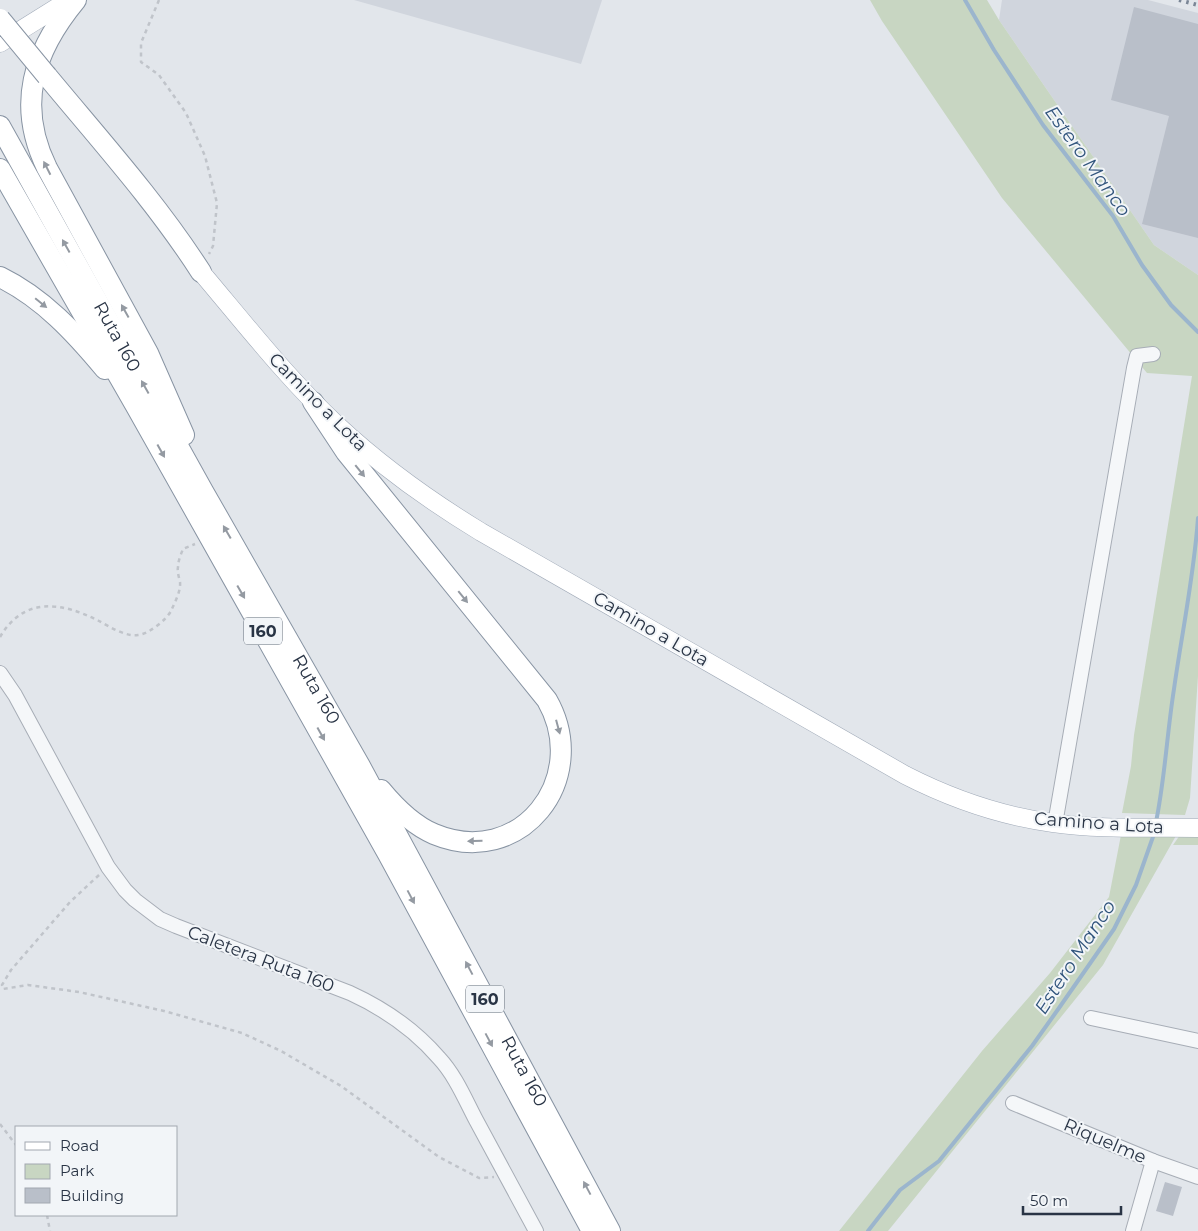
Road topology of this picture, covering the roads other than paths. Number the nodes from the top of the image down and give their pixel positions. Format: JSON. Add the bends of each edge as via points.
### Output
{"nodes":[{"id":1,"x":69,"y":0,"type":"edge"},
{"id":2,"x":76,"y":0,"type":"edge"},
{"id":3,"x":0,"y":19,"type":"edge"},
{"id":4,"x":0,"y":38,"type":"edge"},
{"id":5,"x":0,"y":42,"type":"edge"},
{"id":6,"x":46,"y":83,"type":"junction"},
{"id":7,"x":0,"y":126,"type":"edge"},
{"id":8,"x":0,"y":169,"type":"edge"},
{"id":9,"x":201,"y":272,"type":"joint"},
{"id":10,"x":0,"y":277,"type":"edge"},
{"id":11,"x":1153,"y":354,"type":"dead end"},
{"id":12,"x":313,"y":402,"type":"junction"},
{"id":13,"x":137,"y":408,"type":"junction"},
{"id":14,"x":203,"y":491,"type":"junction"},
{"id":15,"x":0,"y":673,"type":"edge"},
{"id":16,"x":360,"y":766,"type":"junction"},
{"id":17,"x":1055,"y":824,"type":"junction"},
{"id":18,"x":1191,"y":828,"type":"edge"},
{"id":19,"x":1091,"y":1018,"type":"dead end"},
{"id":20,"x":1198,"y":1040,"type":"edge"},
{"id":21,"x":1013,"y":1103,"type":"dead end"},
{"id":22,"x":1153,"y":1161,"type":"junction"},
{"id":23,"x":1198,"y":1177,"type":"edge"},
{"id":24,"x":536,"y":1231,"type":"edge"},
{"id":25,"x":592,"y":1231,"type":"edge"},
{"id":26,"x":610,"y":1231,"type":"edge"},
{"id":27,"x":1133,"y":1231,"type":"edge"}],
"edges":[{"from":1,"to":5,"type":"main road"},
{"from":14,"to":2,"type":"highway","one_way":true,"via":[[179,422],[148,353],[47,168],[35,140],[31,110],[36,68],[47,42]]},
{"from":3,"to":6,"type":"highway","bridge":true},
{"from":4,"to":6,"type":"highway"},
{"from":6,"to":9,"type":"highway","via":[[156,224]]},
{"from":14,"to":7,"type":"highway","name":"Ruta 160","number":"160","one_way":true},
{"from":8,"to":13,"type":"highway","name":"Ruta 160","number":"160"},
{"from":9,"to":12,"type":"main road","name":"Camino a Lota"},
{"from":10,"to":13,"type":"highway","one_way":true,"via":[[30,295],[60,320]]},
{"from":11,"to":17,"type":"street","via":[[1137,356],[1134,368]]},
{"from":12,"to":16,"type":"highway","one_way":true,"via":[[346,452],[546,700],[557,721],[561,744],[557,776],[538,812],[511,834],[479,842],[445,838],[423,829],[397,808]]},
{"from":12,"to":17,"type":"main road","name":"Camino a Lota","via":[[364,449],[450,513],[905,775],[993,811]]},
{"from":13,"to":25,"type":"highway","name":"Ruta 160","number":"160","one_way":true,"via":[[388,854]]},
{"from":16,"to":14,"type":"highway","name":"Ruta 160","number":"160","one_way":true},
{"from":15,"to":24,"type":"street","name":"Caletera Ruta 160","via":[[108,867],[134,900],[160,919],[350,993],[399,1020],[441,1060]]},
{"from":26,"to":16,"type":"highway","name":"Ruta 160","number":"160","one_way":true},
{"from":17,"to":18,"type":"main road","name":"Camino a Lota"},
{"from":19,"to":20,"type":"street"},
{"from":21,"to":22,"type":"street","name":"Riquelme"},
{"from":22,"to":23,"type":"street","name":"Riquelme"},
{"from":22,"to":27,"type":"street"}]}
